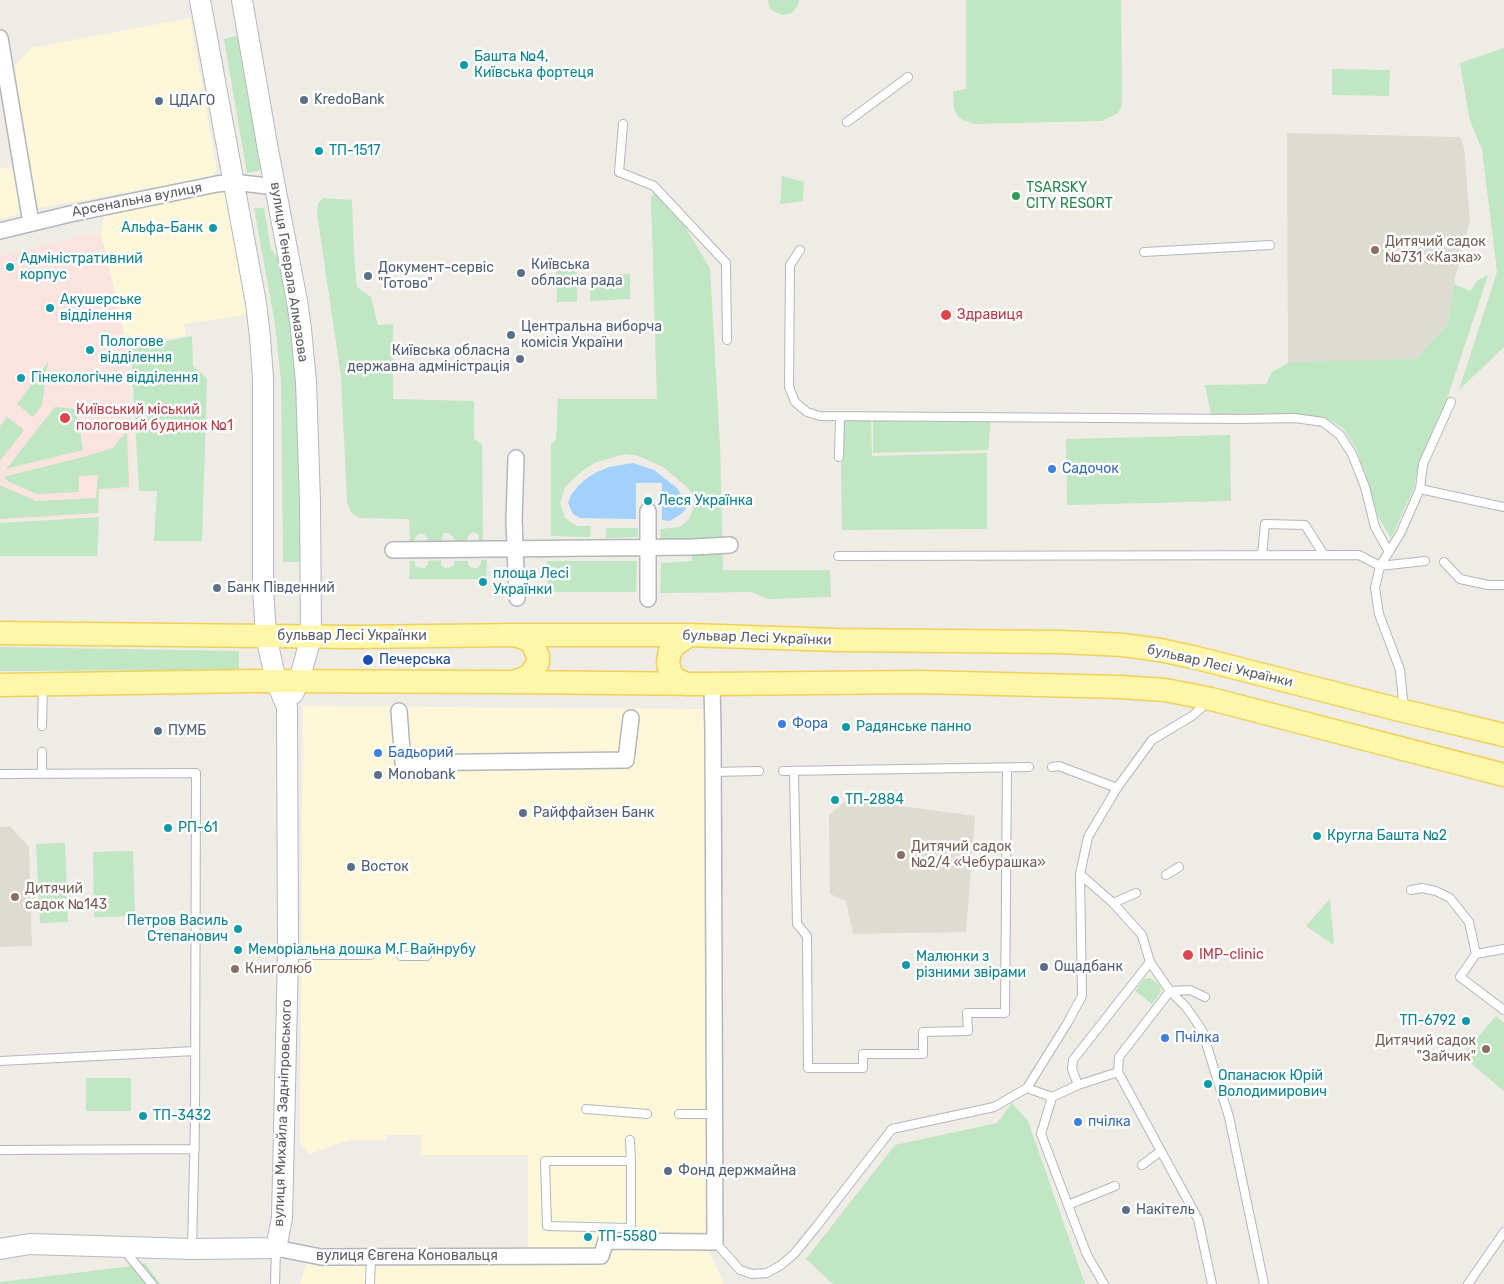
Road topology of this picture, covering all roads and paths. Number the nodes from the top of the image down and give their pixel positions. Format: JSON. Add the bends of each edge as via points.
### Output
{"nodes":[{"id":1,"x":200,"y":0,"type":"edge"},
{"id":2,"x":242,"y":0,"type":"edge"},
{"id":3,"x":0,"y":38,"type":"edge"},
{"id":4,"x":908,"y":77,"type":"dead end"},
{"id":5,"x":847,"y":122,"type":"dead end"},
{"id":6,"x":622,"y":124,"type":"dead end"},
{"id":7,"x":233,"y":182,"type":"junction"},
{"id":8,"x":276,"y":187,"type":"junction"},
{"id":9,"x":31,"y":223,"type":"junction"},
{"id":10,"x":0,"y":231,"type":"edge"},
{"id":11,"x":1270,"y":245,"type":"dead end"},
{"id":12,"x":800,"y":250,"type":"dead end"},
{"id":13,"x":1144,"y":252,"type":"dead end"},
{"id":14,"x":727,"y":340,"type":"dead end"},
{"id":15,"x":1451,"y":402,"type":"dead end"},
{"id":16,"x":840,"y":416,"type":"junction"},
{"id":17,"x":839,"y":457,"type":"dead end"},
{"id":18,"x":516,"y":458,"type":"dead end"},
{"id":19,"x":1420,"y":489,"type":"junction"},
{"id":20,"x":1504,"y":506,"type":"edge"},
{"id":21,"x":648,"y":512,"type":"dead end"},
{"id":22,"x":730,"y":545,"type":"dead end"},
{"id":23,"x":648,"y":548,"type":"junction"},
{"id":24,"x":516,"y":549,"type":"junction"},
{"id":25,"x":393,"y":550,"type":"dead end"},
{"id":26,"x":1389,"y":552,"type":"junction"},
{"id":27,"x":1262,"y":555,"type":"junction"},
{"id":28,"x":1324,"y":555,"type":"junction"},
{"id":29,"x":838,"y":556,"type":"dead end"},
{"id":30,"x":1425,"y":562,"type":"dead end"},
{"id":31,"x":1444,"y":562,"type":"dead end"},
{"id":32,"x":1380,"y":566,"type":"junction"},
{"id":33,"x":1504,"y":585,"type":"edge"},
{"id":34,"x":517,"y":598,"type":"dead end"},
{"id":35,"x":648,"y":599,"type":"dead end"},
{"id":36,"x":0,"y":633,"type":"edge"},
{"id":37,"x":515,"y":635,"type":"junction"},
{"id":38,"x":690,"y":635,"type":"junction"},
{"id":39,"x":266,"y":636,"type":"junction"},
{"id":40,"x":311,"y":637,"type":"junction"},
{"id":41,"x":276,"y":681,"type":"junction"},
{"id":42,"x":299,"y":681,"type":"junction"},
{"id":43,"x":514,"y":682,"type":"junction"},
{"id":44,"x":686,"y":684,"type":"junction"},
{"id":45,"x":712,"y":684,"type":"junction"},
{"id":46,"x":0,"y":685,"type":"edge"},
{"id":47,"x":43,"y":685,"type":"junction"},
{"id":48,"x":1212,"y":699,"type":"junction"},
{"id":49,"x":287,"y":707,"type":"junction"},
{"id":50,"x":399,"y":711,"type":"dead end"},
{"id":51,"x":1404,"y":711,"type":"junction"},
{"id":52,"x":631,"y":718,"type":"dead end"},
{"id":53,"x":42,"y":726,"type":"dead end"},
{"id":54,"x":1504,"y":735,"type":"edge"},
{"id":55,"x":42,"y":752,"type":"dead end"},
{"id":56,"x":1029,"y":767,"type":"dead end"},
{"id":57,"x":1052,"y":767,"type":"dead end"},
{"id":58,"x":1007,"y":768,"type":"junction"},
{"id":59,"x":794,"y":770,"type":"junction"},
{"id":60,"x":759,"y":771,"type":"dead end"},
{"id":61,"x":783,"y":771,"type":"dead end"},
{"id":62,"x":714,"y":772,"type":"junction"},
{"id":63,"x":0,"y":774,"type":"edge"},
{"id":64,"x":42,"y":774,"type":"junction"},
{"id":65,"x":1504,"y":775,"type":"edge"},
{"id":66,"x":1117,"y":788,"type":"junction"},
{"id":67,"x":1180,"y":867,"type":"dead end"},
{"id":68,"x":1080,"y":874,"type":"junction"},
{"id":69,"x":1166,"y":875,"type":"dead end"},
{"id":70,"x":1411,"y":890,"type":"dead end"},
{"id":71,"x":1136,"y":893,"type":"dead end"},
{"id":72,"x":1113,"y":903,"type":"junction"},
{"id":73,"x":1504,"y":949,"type":"edge"},
{"id":74,"x":1476,"y":954,"type":"junction"},
{"id":75,"x":288,"y":955,"type":"junction"},
{"id":76,"x":370,"y":956,"type":"dead end"},
{"id":77,"x":401,"y":956,"type":"dead end"},
{"id":78,"x":427,"y":956,"type":"dead end"},
{"id":79,"x":1150,"y":962,"type":"junction"},
{"id":80,"x":1170,"y":992,"type":"junction"},
{"id":81,"x":1205,"y":997,"type":"dead end"},
{"id":82,"x":1504,"y":1010,"type":"edge"},
{"id":83,"x":195,"y":1051,"type":"junction"},
{"id":84,"x":0,"y":1061,"type":"edge"},
{"id":85,"x":1118,"y":1072,"type":"junction"},
{"id":86,"x":1078,"y":1085,"type":"junction"},
{"id":87,"x":1026,"y":1088,"type":"junction"},
{"id":88,"x":1052,"y":1097,"type":"junction"},
{"id":89,"x":586,"y":1109,"type":"dead end"},
{"id":90,"x":647,"y":1114,"type":"dead end"},
{"id":91,"x":679,"y":1114,"type":"dead end"},
{"id":92,"x":715,"y":1114,"type":"junction"},
{"id":93,"x":630,"y":1140,"type":"dead end"},
{"id":94,"x":194,"y":1149,"type":"junction"},
{"id":95,"x":0,"y":1150,"type":"edge"},
{"id":96,"x":1161,"y":1151,"type":"junction"},
{"id":97,"x":631,"y":1161,"type":"junction"},
{"id":98,"x":1142,"y":1165,"type":"dead end"},
{"id":99,"x":1115,"y":1186,"type":"dead end"},
{"id":100,"x":1068,"y":1206,"type":"junction"},
{"id":101,"x":1504,"y":1232,"type":"edge"},
{"id":102,"x":715,"y":1242,"type":"junction"},
{"id":103,"x":122,"y":1246,"type":"junction"},
{"id":104,"x":276,"y":1248,"type":"junction"},
{"id":105,"x":0,"y":1249,"type":"edge"},
{"id":106,"x":192,"y":1249,"type":"junction"},
{"id":107,"x":371,"y":1257,"type":"junction"},
{"id":108,"x":152,"y":1284,"type":"edge"},
{"id":109,"x":275,"y":1284,"type":"edge"},
{"id":110,"x":370,"y":1284,"type":"edge"},
{"id":111,"x":1104,"y":1284,"type":"edge"},
{"id":112,"x":1212,"y":1284,"type":"edge"},
{"id":113,"x":1264,"y":1284,"type":"edge"},
{"id":114,"x":1468,"y":1284,"type":"edge"}],
"edges":[{"from":1,"to":7,"type":"main road"},
{"from":2,"to":8,"type":"main road","name":"вулиця Генерала Алмазова"},
{"from":3,"to":9,"type":"street"},
{"from":4,"to":5,"type":"lane"},
{"from":6,"to":14,"type":"lane","via":[[619,172],[654,186],[726,263]]},
{"from":7,"to":8,"type":"street","name":"Арсенальна вулиця"},
{"from":7,"to":9,"type":"street","name":"Арсенальна вулиця"},
{"from":7,"to":39,"type":"main road","via":[[256,304],[263,378]]},
{"from":8,"to":40,"type":"main road","name":"вулиця Генерала Алмазова","via":[[301,329],[306,382]]},
{"from":9,"to":10,"type":"street","name":"Арсенальна вулиця"},
{"from":11,"to":13,"type":"lane"},
{"from":12,"to":16,"type":"lane","via":[[790,265],[789,387],[795,402],[807,412]]},
{"from":15,"to":19,"type":"lane","via":[[1423,464]]},
{"from":16,"to":17,"type":"lane"},
{"from":16,"to":26,"type":"lane","via":[[1295,418],[1323,422],[1340,435],[1352,454],[1375,527]]},
{"from":18,"to":24,"type":"street"},
{"from":19,"to":20,"type":"lane"},
{"from":19,"to":26,"type":"lane"},
{"from":21,"to":23,"type":"street"},
{"from":22,"to":23,"type":"street"},
{"from":23,"to":24,"type":"street"},
{"from":23,"to":35,"type":"street"},
{"from":24,"to":25,"type":"street"},
{"from":24,"to":34,"type":"street"},
{"from":26,"to":32,"type":"lane"},
{"from":27,"to":28,"type":"lane"},
{"from":27,"to":28,"type":"lane","via":[[1265,524],[1305,525]]},
{"from":27,"to":29,"type":"lane"},
{"from":28,"to":32,"type":"lane","via":[[1359,555]]},
{"from":30,"to":32,"type":"lane"},
{"from":31,"to":33,"type":"lane","via":[[1460,578],[1488,585]]},
{"from":32,"to":51,"type":"lane","via":[[1376,596],[1379,614],[1400,670]]},
{"from":36,"to":39,"type":"main road","name":"бульвар Лесі Українки"},
{"from":37,"to":38,"type":"main road","name":"бульвар Лесі Українки"},
{"from":37,"to":40,"type":"main road","name":"бульвар Лесі Українки"},
{"from":37,"to":43,"type":"main road","via":[[533,644],[538,662],[532,673]]},
{"from":38,"to":44,"type":"main road","via":[[675,645],[668,661],[672,675]]},
{"from":38,"to":51,"type":"main road","name":"бульвар Лесі Українки","via":[[1123,645],[1178,654]]},
{"from":39,"to":40,"type":"main road","name":"бульвар Лесі Українки"},
{"from":39,"to":41,"type":"main road"},
{"from":40,"to":42,"type":"main road"},
{"from":41,"to":42,"type":"main road"},
{"from":41,"to":47,"type":"main road"},
{"from":41,"to":49,"type":"main road","name":"вулиця Михайла Задніпровського"},
{"from":42,"to":43,"type":"main road"},
{"from":42,"to":49,"type":"main road","name":"вулиця Михайла Задніпровського"},
{"from":43,"to":44,"type":"main road"},
{"from":44,"to":45,"type":"main road"},
{"from":45,"to":48,"type":"main road","via":[[920,682],[1120,687],[1165,690]]},
{"from":45,"to":62,"type":"street"},
{"from":46,"to":47,"type":"main road"},
{"from":47,"to":53,"type":"lane"},
{"from":48,"to":65,"type":"main road"},
{"from":48,"to":66,"type":"lane","via":[[1192,716],[1152,740]]},
{"from":49,"to":75,"type":"main road","name":"вулиця Михайла Задніпровського"},
{"from":50,"to":52,"type":"street","via":[[403,763],[626,760]]},
{"from":51,"to":54,"type":"main road","name":"бульвар Лесі Українки"},
{"from":55,"to":64,"type":"lane"},
{"from":56,"to":58,"type":"lane"},
{"from":57,"to":66,"type":"lane","via":[[1059,766]]},
{"from":58,"to":59,"type":"lane"},
{"from":58,"to":59,"type":"lane","via":[[1006,1013],[967,1013],[968,1030],[922,1032],[924,1054],[863,1054],[863,1068],[808,1068],[806,936],[797,924]]},
{"from":59,"to":61,"type":"lane"},
{"from":60,"to":62,"type":"lane"},
{"from":62,"to":92,"type":"street"},
{"from":63,"to":64,"type":"lane"},
{"from":64,"to":83,"type":"lane","via":[[196,773]]},
{"from":66,"to":68,"type":"lane","via":[[1088,837]]},
{"from":67,"to":69,"type":"lane"},
{"from":68,"to":72,"type":"lane"},
{"from":68,"to":87,"type":"lane","via":[[1082,996]]},
{"from":70,"to":74,"type":"lane","via":[[1422,888],[1450,898],[1469,922]]},
{"from":71,"to":72,"type":"lane"},
{"from":72,"to":79,"type":"lane","via":[[1142,935]]},
{"from":73,"to":74,"type":"lane"},
{"from":74,"to":82,"type":"lane","via":[[1460,977]]},
{"from":75,"to":76,"type":"lane"},
{"from":75,"to":104,"type":"main road","name":"вулиця Михайла Задніпровського","via":[[282,1218]]},
{"from":77,"to":78,"type":"lane"},
{"from":79,"to":80,"type":"lane"},
{"from":79,"to":86,"type":"lane","via":[[1073,1060],[1072,1069]]},
{"from":80,"to":81,"type":"lane","via":[[1190,990]]},
{"from":80,"to":85,"type":"lane","via":[[1120,1057]]},
{"from":80,"to":113,"type":"lane","via":[[1186,1007],[1202,1030],[1229,1117],[1237,1172]]},
{"from":83,"to":84,"type":"lane"},
{"from":83,"to":94,"type":"lane"},
{"from":85,"to":86,"type":"lane"},
{"from":85,"to":96,"type":"lane"},
{"from":86,"to":88,"type":"lane"},
{"from":87,"to":88,"type":"lane"},
{"from":87,"to":102,"type":"lane","via":[[994,1107],[892,1129],[794,1254],[767,1273],[752,1274],[740,1270]]},
{"from":88,"to":100,"type":"lane","via":[[1041,1134]]},
{"from":89,"to":90,"type":"lane","via":[[631,1116]]},
{"from":91,"to":92,"type":"lane"},
{"from":92,"to":102,"type":"street"},
{"from":93,"to":97,"type":"lane"},
{"from":94,"to":95,"type":"lane"},
{"from":94,"to":106,"type":"lane"},
{"from":96,"to":98,"type":"lane"},
{"from":96,"to":112,"type":"lane","via":[[1198,1219]]},
{"from":97,"to":97,"type":"lane","via":[[545,1161],[547,1226],[631,1228]]},
{"from":99,"to":100,"type":"lane"},
{"from":100,"to":111,"type":"lane","via":[[1087,1255]]},
{"from":101,"to":114,"type":"lane"},
{"from":102,"to":107,"type":"street","name":"вулиця Євгена Коновальця","via":[[606,1241],[601,1256]]},
{"from":103,"to":105,"type":"main road","name":"вулиця Євгена Коновальця","via":[[30,1244]]},
{"from":103,"to":106,"type":"main road","name":"вулиця Євгена Коновальця"},
{"from":103,"to":108,"type":"lane"},
{"from":104,"to":106,"type":"main road","name":"вулиця Євгена Коновальця"},
{"from":104,"to":107,"type":"street","name":"вулиця Євгена Коновальця","via":[[321,1257]]},
{"from":104,"to":109,"type":"lane"},
{"from":107,"to":110,"type":"lane"}]}
